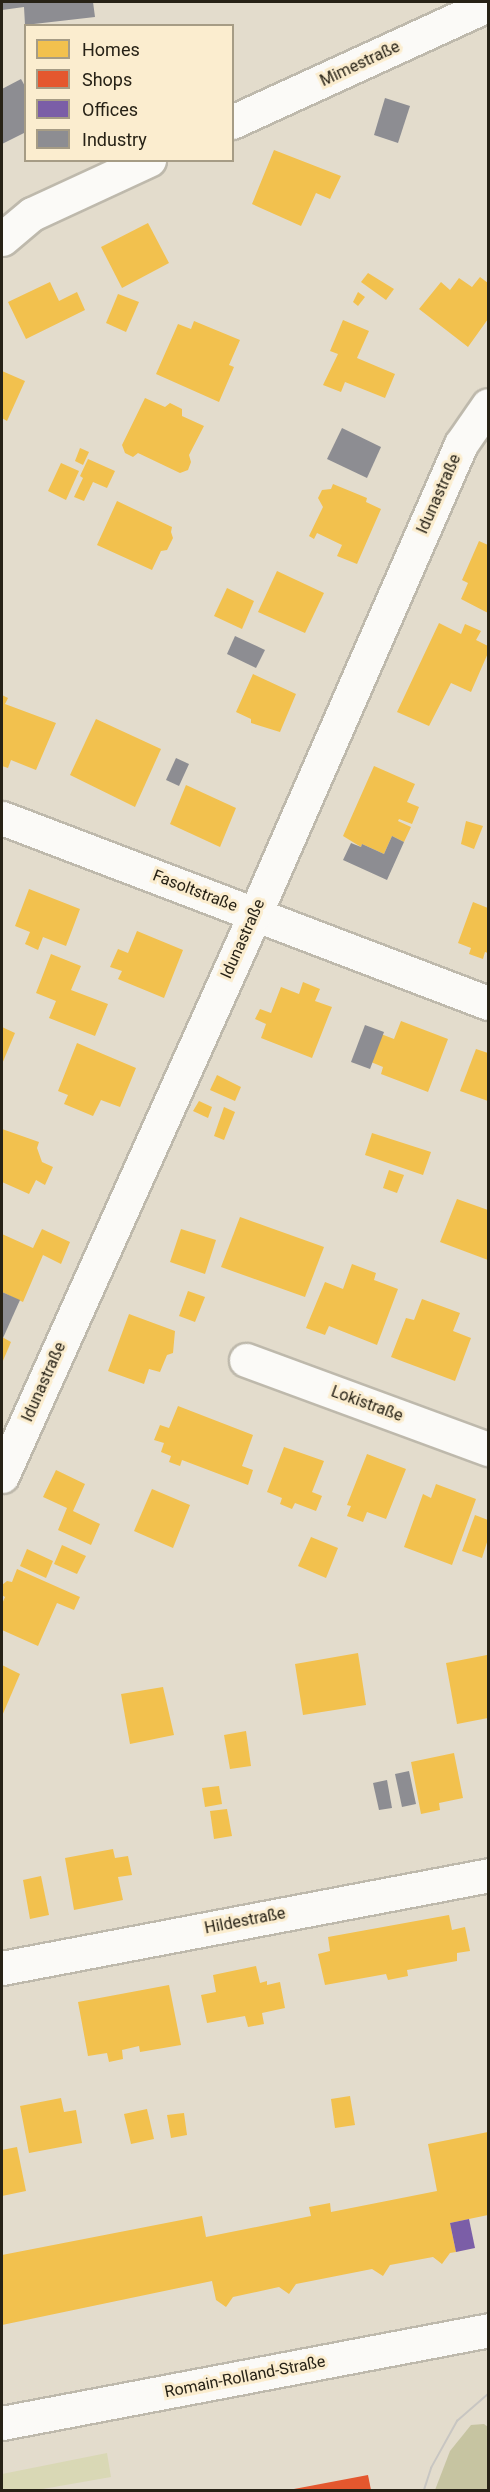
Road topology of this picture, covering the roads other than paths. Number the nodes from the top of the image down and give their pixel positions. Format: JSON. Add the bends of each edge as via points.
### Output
{"nodes":[{"id":1,"x":489,"y":5,"type":"edge"},
{"id":2,"x":234,"y":121,"type":"edge"},
{"id":3,"x":145,"y":162,"type":"edge"},
{"id":4,"x":2,"y":239,"type":"edge"},
{"id":5,"x":489,"y":405,"type":"edge"},
{"id":6,"x":2,"y":818,"type":"edge"},
{"id":7,"x":255,"y":914,"type":"junction"},
{"id":8,"x":489,"y":1003,"type":"edge"},
{"id":9,"x":246,"y":1360,"type":"dead end"},
{"id":10,"x":489,"y":1449,"type":"edge"},
{"id":11,"x":2,"y":1476,"type":"edge"},
{"id":12,"x":489,"y":1875,"type":"edge"},
{"id":13,"x":2,"y":1968,"type":"edge"},
{"id":14,"x":489,"y":2330,"type":"edge"},
{"id":15,"x":2,"y":2423,"type":"edge"}],
"edges":[{"from":1,"to":2,"type":"street","name":"Mimestraße"},
{"from":3,"to":4,"type":"street","via":[[32,214]]},
{"from":5,"to":7,"type":"street","name":"Idunastraße","via":[[461,444]]},
{"from":6,"to":7,"type":"street","name":"Fasoltstraße"},
{"from":7,"to":8,"type":"street","name":"Fasoltstraße"},
{"from":7,"to":11,"type":"street","name":"Idunastraße"},
{"from":9,"to":10,"type":"street","name":"Lokistraße"},
{"from":12,"to":13,"type":"street","name":"Hildestraße"},
{"from":14,"to":15,"type":"street","name":"Romain-Rolland-Straße"}]}
